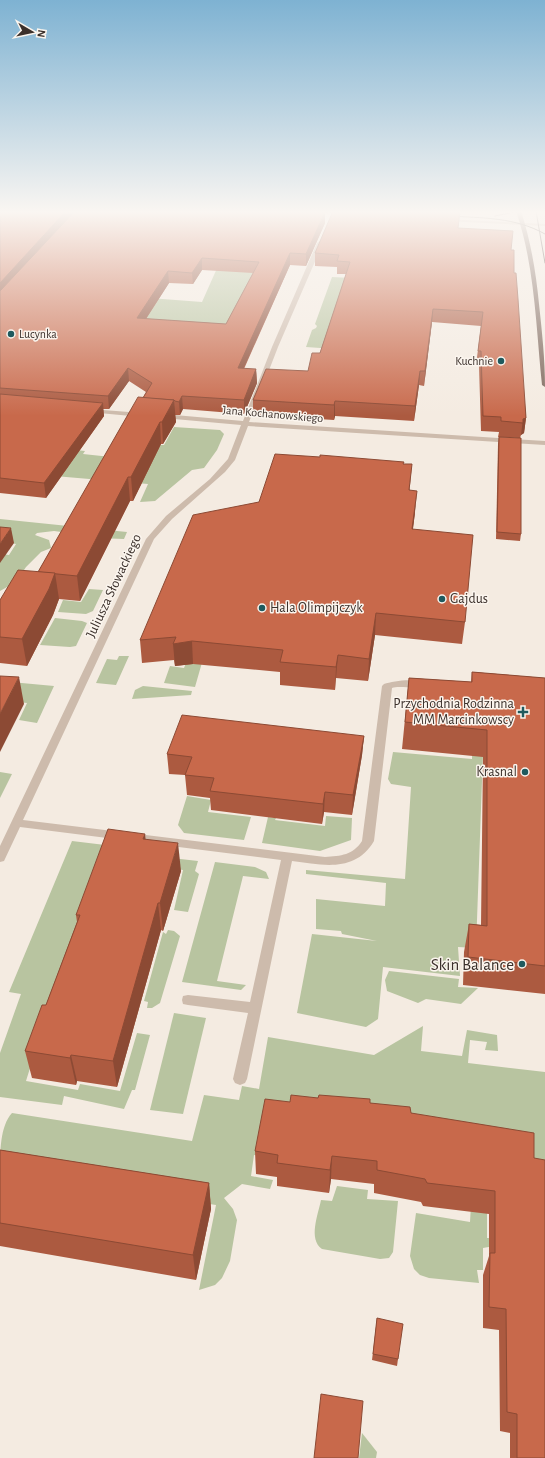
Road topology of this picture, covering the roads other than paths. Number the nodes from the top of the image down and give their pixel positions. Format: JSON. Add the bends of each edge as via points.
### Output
{"nodes":[{"id":1,"x":304,"y":279,"type":"edge"},
{"id":2,"x":534,"y":279,"type":"edge"},
{"id":3,"x":545,"y":385,"type":"edge"},
{"id":4,"x":86,"y":410,"type":"edge"},
{"id":5,"x":150,"y":415,"type":"edge"},
{"id":6,"x":158,"y":416,"type":"edge"},
{"id":7,"x":245,"y":423,"type":"junction"},
{"id":8,"x":545,"y":443,"type":"edge"},
{"id":9,"x":428,"y":685,"type":"edge"},
{"id":10,"x":16,"y":823,"type":"junction"},
{"id":11,"x":287,"y":856,"type":"junction"},
{"id":12,"x":0,"y":858,"type":"edge"},
{"id":13,"x":188,"y":1000,"type":"dead end"},
{"id":14,"x":255,"y":1008,"type":"junction"},
{"id":15,"x":240,"y":1079,"type":"dead end"}],
"edges":[{"from":1,"to":7,"type":"street","name":"Juliusza Słowackiego"},
{"from":2,"to":3,"type":"main road"},
{"from":4,"to":5,"type":"street"},
{"from":6,"to":7,"type":"street","name":"Jana Kochanowskiego"},
{"from":7,"to":8,"type":"street","name":"Jana Kochanowskiego"},
{"from":7,"to":10,"type":"street","name":"Juliusza Słowackiego","via":[[224,470],[173,512],[150,539]]},
{"from":9,"to":11,"type":"street","via":[[399,683],[387,686],[368,840],[364,849],[343,860],[325,861]]},
{"from":10,"to":11,"type":"street"},
{"from":10,"to":12,"type":"street","name":"Juliusza Słowackiego"},
{"from":11,"to":14,"type":"street"},
{"from":13,"to":14,"type":"street"},
{"from":14,"to":15,"type":"street"}]}
